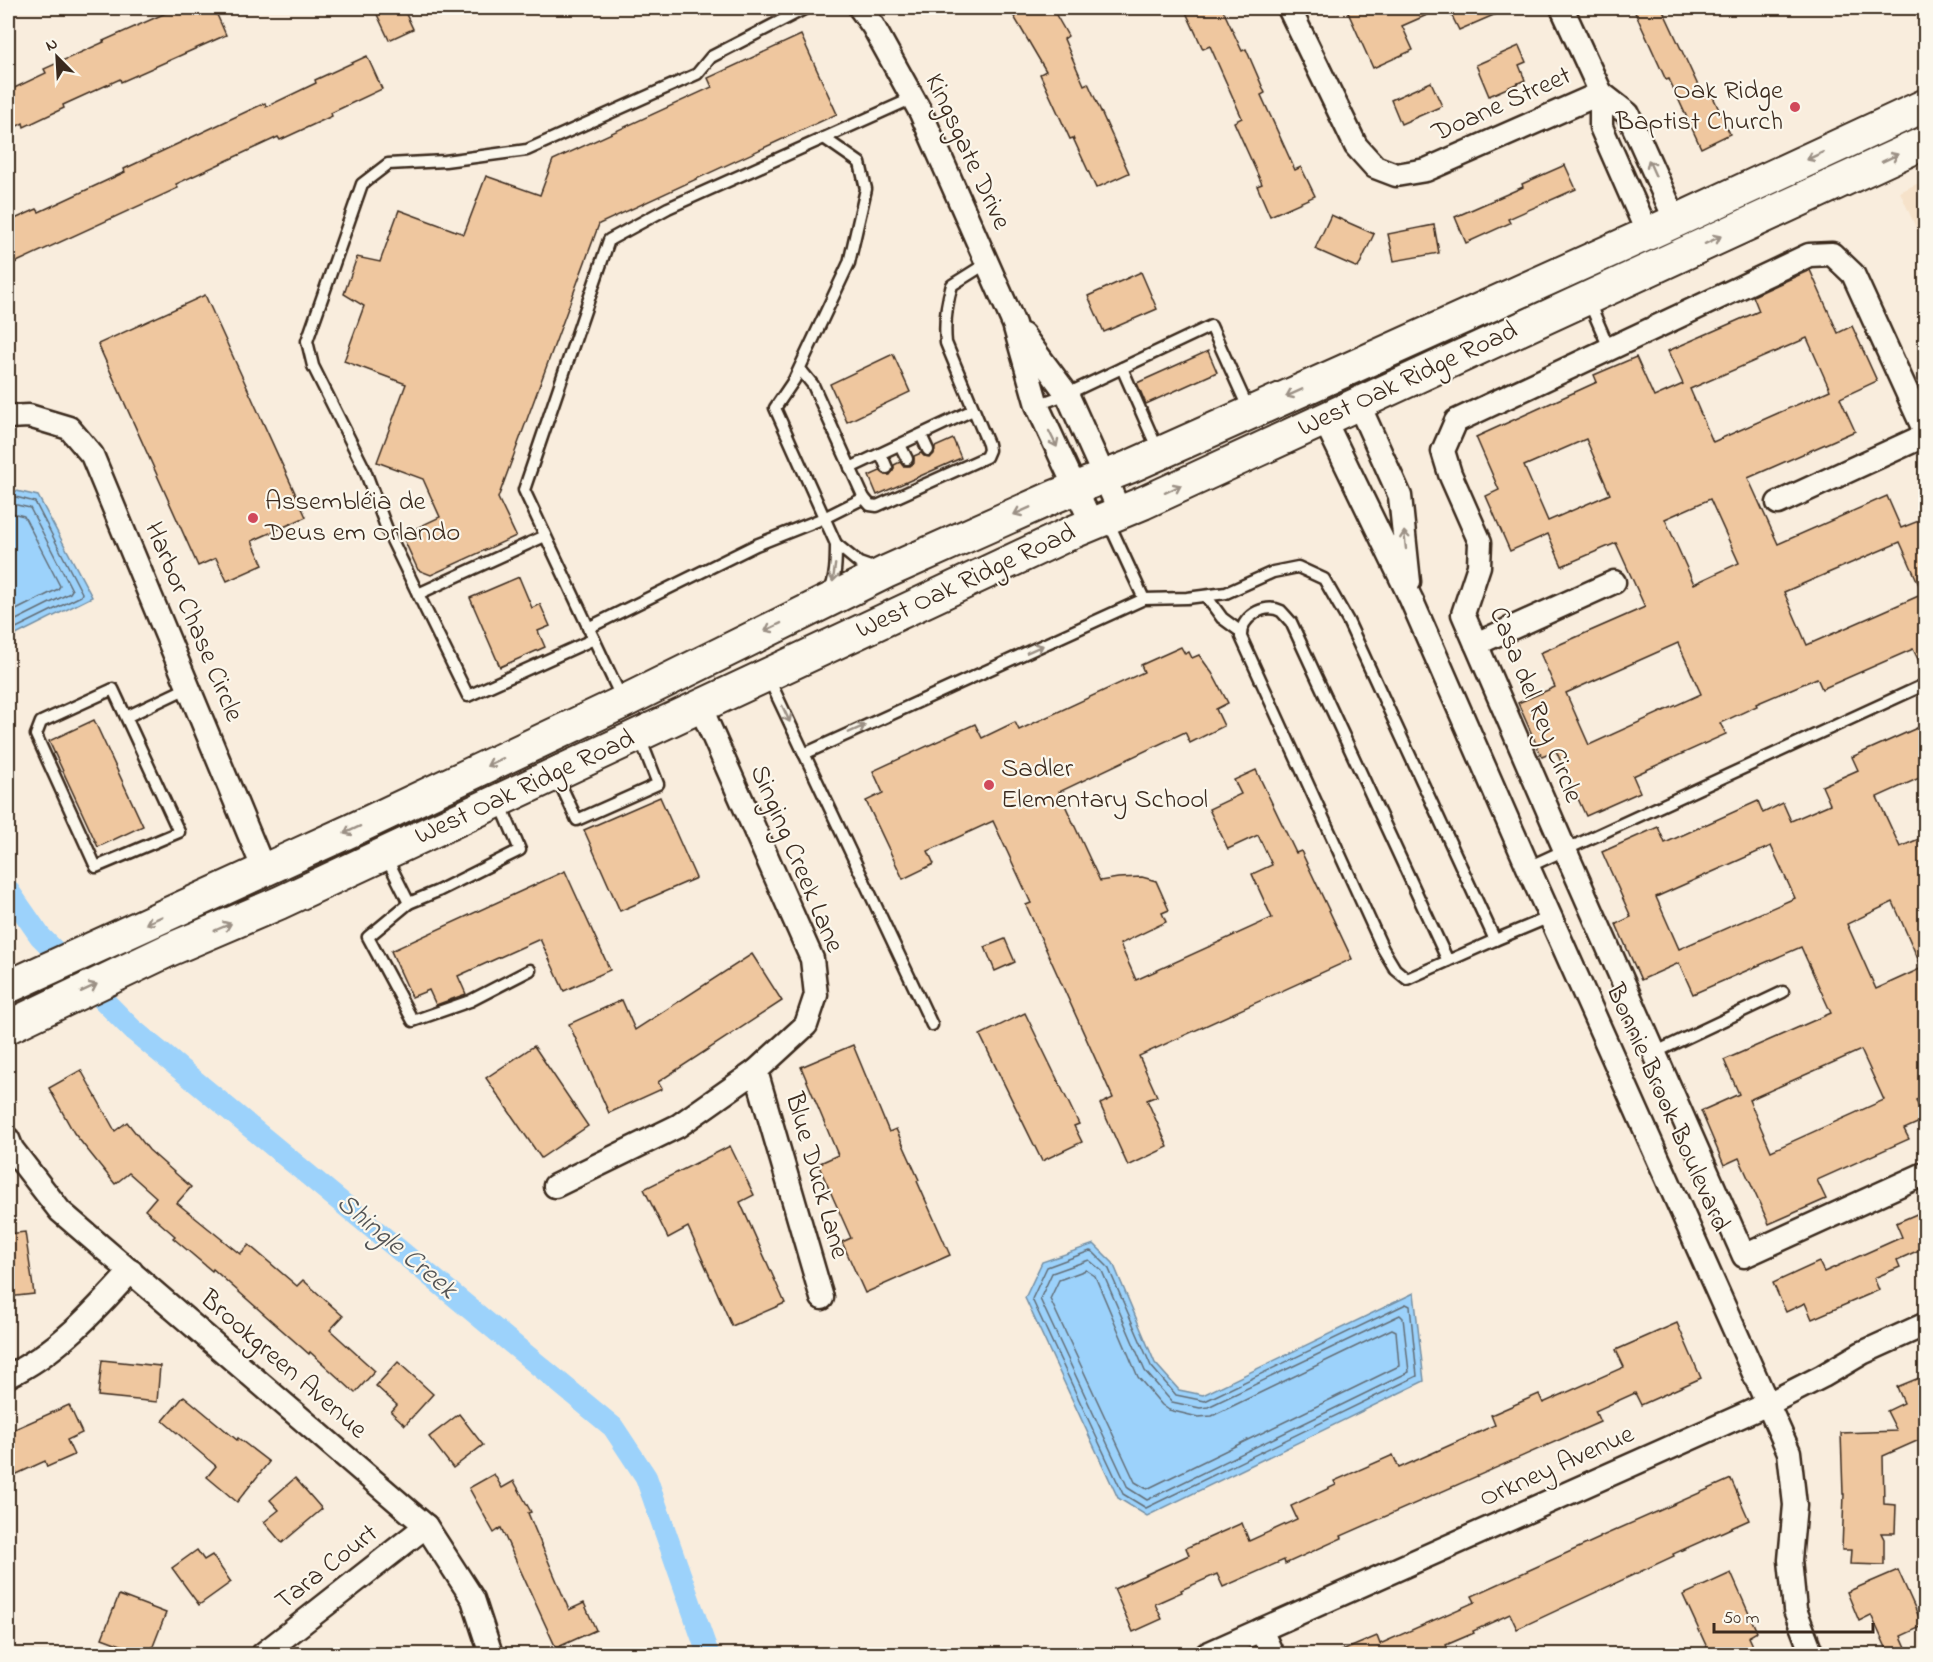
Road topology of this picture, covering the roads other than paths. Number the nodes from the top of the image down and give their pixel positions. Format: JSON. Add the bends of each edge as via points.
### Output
{"nodes":[{"id":1,"x":806,"y":8,"type":"edge"},
{"id":2,"x":860,"y":8,"type":"edge"},
{"id":3,"x":1289,"y":8,"type":"edge"},
{"id":4,"x":1562,"y":8,"type":"edge"},
{"id":5,"x":1601,"y":93,"type":"junction"},
{"id":6,"x":913,"y":98,"type":"junction"},
{"id":7,"x":1926,"y":105,"type":"edge"},
{"id":8,"x":824,"y":138,"type":"junction"},
{"id":9,"x":1926,"y":142,"type":"edge"},
{"id":10,"x":1662,"y":227,"type":"junction"},
{"id":11,"x":987,"y":263,"type":"junction"},
{"id":12,"x":1587,"y":298,"type":"junction"},
{"id":13,"x":1489,"y":305,"type":"junction"},
{"id":14,"x":1014,"y":324,"type":"junction"},
{"id":15,"x":1500,"y":338,"type":"junction"},
{"id":16,"x":1609,"y":348,"type":"junction"},
{"id":17,"x":1122,"y":368,"type":"junction"},
{"id":18,"x":800,"y":369,"type":"junction"},
{"id":19,"x":1066,"y":394,"type":"junction"},
{"id":20,"x":1358,"y":403,"type":"junction"},
{"id":21,"x":1036,"y":405,"type":"junction"},
{"id":22,"x":973,"y":410,"type":"junction"},
{"id":23,"x":1250,"y":413,"type":"junction"},
{"id":24,"x":8,"y":417,"type":"edge"},
{"id":25,"x":1324,"y":419,"type":"junction"},
{"id":26,"x":1926,"y":434,"type":"edge"},
{"id":27,"x":921,"y":435,"type":"junction"},
{"id":28,"x":900,"y":445,"type":"junction"},
{"id":29,"x":928,"y":450,"type":"dead end"},
{"id":30,"x":1160,"y":453,"type":"junction"},
{"id":31,"x":881,"y":454,"type":"junction"},
{"id":32,"x":907,"y":459,"type":"dead end"},
{"id":33,"x":850,"y":468,"type":"junction"},
{"id":34,"x":887,"y":468,"type":"dead end"},
{"id":35,"x":1090,"y":482,"type":"junction"},
{"id":36,"x":864,"y":498,"type":"junction"},
{"id":37,"x":1778,"y":503,"type":"dead end"},
{"id":38,"x":824,"y":518,"type":"junction"},
{"id":39,"x":1108,"y":523,"type":"junction"},
{"id":40,"x":545,"y":536,"type":"junction"},
{"id":41,"x":836,"y":544,"type":"junction"},
{"id":42,"x":919,"y":557,"type":"junction"},
{"id":43,"x":886,"y":572,"type":"junction"},
{"id":44,"x":1614,"y":582,"type":"dead end"},
{"id":45,"x":418,"y":594,"type":"junction"},
{"id":46,"x":1206,"y":596,"type":"junction"},
{"id":47,"x":1411,"y":598,"type":"junction"},
{"id":48,"x":1144,"y":599,"type":"junction"},
{"id":49,"x":826,"y":601,"type":"junction"},
{"id":50,"x":588,"y":628,"type":"junction"},
{"id":51,"x":1241,"y":632,"type":"junction"},
{"id":52,"x":594,"y":639,"type":"junction"},
{"id":53,"x":1476,"y":644,"type":"junction"},
{"id":54,"x":767,"y":675,"type":"junction"},
{"id":55,"x":1926,"y":684,"type":"edge"},
{"id":56,"x":189,"y":687,"type":"junction"},
{"id":57,"x":623,"y":702,"type":"junction"},
{"id":58,"x":700,"y":706,"type":"junction"},
{"id":59,"x":126,"y":717,"type":"junction"},
{"id":60,"x":639,"y":735,"type":"junction"},
{"id":61,"x":804,"y":754,"type":"junction"},
{"id":62,"x":556,"y":774,"type":"junction"},
{"id":63,"x":505,"y":797,"type":"junction"},
{"id":64,"x":1565,"y":850,"type":"junction"},
{"id":65,"x":384,"y":854,"type":"junction"},
{"id":66,"x":1528,"y":867,"type":"junction"},
{"id":67,"x":272,"y":886,"type":"junction"},
{"id":68,"x":409,"y":903,"type":"junction"},
{"id":69,"x":1550,"y":917,"type":"junction"},
{"id":70,"x":1495,"y":940,"type":"junction"},
{"id":71,"x":81,"y":953,"type":"junction"},
{"id":72,"x":1448,"y":961,"type":"junction"},
{"id":73,"x":530,"y":970,"type":"dead end"},
{"id":74,"x":8,"y":987,"type":"edge"},
{"id":75,"x":1783,"y":992,"type":"dead end"},
{"id":76,"x":11,"y":1019,"type":"edge"},
{"id":77,"x":932,"y":1025,"type":"dead end"},
{"id":78,"x":1654,"y":1053,"type":"junction"},
{"id":79,"x":756,"y":1071,"type":"junction"},
{"id":80,"x":8,"y":1139,"type":"edge"},
{"id":81,"x":1926,"y":1173,"type":"edge"},
{"id":82,"x":555,"y":1186,"type":"dead end"},
{"id":83,"x":131,"y":1271,"type":"junction"},
{"id":84,"x":822,"y":1298,"type":"dead end"},
{"id":85,"x":1926,"y":1324,"type":"edge"},
{"id":86,"x":8,"y":1376,"type":"edge"},
{"id":87,"x":1768,"y":1404,"type":"junction"},
{"id":88,"x":426,"y":1527,"type":"junction"},
{"id":89,"x":1261,"y":1630,"type":"junction"},
{"id":90,"x":263,"y":1654,"type":"edge"},
{"id":91,"x":491,"y":1654,"type":"edge"},
{"id":92,"x":1207,"y":1654,"type":"edge"},
{"id":93,"x":1272,"y":1654,"type":"edge"},
{"id":94,"x":1812,"y":1654,"type":"edge"}],
"edges":[{"from":1,"to":45,"type":"lane","via":[[711,57],[698,74],[527,150],[388,164],[362,184],[307,341],[313,366],[364,468],[388,532]]},
{"from":2,"to":6,"type":"street","name":"Kingsgate Drive"},
{"from":3,"to":5,"type":"street","name":"Doane Street","via":[[1356,146],[1375,167],[1396,175],[1426,170]]},
{"from":4,"to":5,"type":"street"},
{"from":5,"to":10,"type":"street","via":[[1601,127]]},
{"from":10,"to":5,"type":"street","one_way":true,"via":[[1628,114]]},
{"from":6,"to":8,"type":"lane"},
{"from":6,"to":11,"type":"street","name":"Kingsgate Drive"},
{"from":7,"to":10,"type":"street","name":"West Oak Ridge Road","one_way":true},
{"from":8,"to":18,"type":"lane","via":[[860,163],[866,189],[849,263]]},
{"from":8,"to":40,"type":"lane","via":[[668,208],[609,240],[524,490]]},
{"from":12,"to":9,"type":"street","name":"West Oak Ridge Road","one_way":true},
{"from":10,"to":13,"type":"street","name":"West Oak Ridge Road"},
{"from":10,"to":15,"type":"street","via":[[1678,228],[1668,241],[1531,303]]},
{"from":11,"to":14,"type":"street","name":"Kingsgate Drive"},
{"from":11,"to":22,"type":"lane","via":[[952,285],[946,305],[946,343]]},
{"from":12,"to":15,"type":"street","name":"West Oak Ridge Road"},
{"from":12,"to":16,"type":"lane"},
{"from":13,"to":23,"type":"street","name":"West Oak Ridge Road","one_way":true},
{"from":13,"to":25,"type":"street","via":[[1463,333],[1330,396],[1322,411]]},
{"from":14,"to":19,"type":"street","name":"Kingsgate Drive"},
{"from":14,"to":21,"type":"street","name":"Kingsgate Drive"},
{"from":15,"to":20,"type":"street","name":"West Oak Ridge Road"},
{"from":16,"to":26,"type":"street","name":"Casa del Rey Circle","via":[[1809,255],[1832,254],[1853,274]]},
{"from":16,"to":53,"type":"street","name":"Casa del Rey Circle","via":[[1456,422],[1443,451],[1480,542],[1479,566],[1463,614]]},
{"from":17,"to":19,"type":"lane"},
{"from":17,"to":23,"type":"lane","via":[[1211,326]]},
{"from":17,"to":30,"type":"lane"},
{"from":18,"to":33,"type":"lane","via":[[813,385]]},
{"from":18,"to":38,"type":"lane","via":[[775,408]]},
{"from":19,"to":21,"type":"lane"},
{"from":19,"to":35,"type":"street","name":"Kingsgate Drive"},
{"from":20,"to":25,"type":"street","name":"West Oak Ridge Road"},
{"from":47,"to":20,"type":"street","name":"Bonnie Brook Boulevard","one_way":true,"via":[[1400,496]]},
{"from":21,"to":35,"type":"street","name":"Kingsgate Drive","one_way":true},
{"from":22,"to":27,"type":"lane"},
{"from":22,"to":36,"type":"lane","via":[[988,444],[986,457],[938,473],[876,506]]},
{"from":23,"to":30,"type":"street","name":"West Oak Ridge Road"},
{"from":24,"to":56,"type":"street","name":"Harbor Chase Circle","via":[[28,416],[69,428],[93,455]]},
{"from":39,"to":25,"type":"street","name":"West Oak Ridge Road","one_way":true},
{"from":25,"to":47,"type":"street","name":"Bonnie Brook Boulevard"},
{"from":26,"to":37,"type":"street"},
{"from":27,"to":28,"type":"lane"},
{"from":27,"to":29,"type":"lane"},
{"from":28,"to":31,"type":"lane"},
{"from":28,"to":32,"type":"lane"},
{"from":30,"to":35,"type":"street","name":"West Oak Ridge Road"},
{"from":31,"to":33,"type":"lane"},
{"from":31,"to":34,"type":"lane"},
{"from":33,"to":36,"type":"lane"},
{"from":35,"to":39,"type":"street","name":"Kingsgate Drive"},
{"from":35,"to":42,"type":"street","name":"West Oak Ridge Road","one_way":true},
{"from":36,"to":38,"type":"lane"},
{"from":38,"to":41,"type":"lane"},
{"from":38,"to":50,"type":"lane","via":[[756,545]]},
{"from":39,"to":48,"type":"lane"},
{"from":39,"to":54,"type":"street","name":"West Oak Ridge Road"},
{"from":40,"to":45,"type":"lane"},
{"from":40,"to":50,"type":"lane"},
{"from":41,"to":43,"type":"lane","via":[[859,563]]},
{"from":41,"to":49,"type":"lane","one_way":true,"via":[[836,567]]},
{"from":42,"to":43,"type":"street","name":"West Oak Ridge Road"},
{"from":42,"to":54,"type":"street","via":[[873,609],[777,651]]},
{"from":43,"to":49,"type":"street","name":"West Oak Ridge Road"},
{"from":44,"to":53,"type":"street"},
{"from":45,"to":52,"type":"lane","via":[[468,696]]},
{"from":46,"to":48,"type":"lane"},
{"from":46,"to":51,"type":"lane","via":[[1222,618]]},
{"from":46,"to":70,"type":"lane","via":[[1226,593],[1273,572],[1298,567],[1324,579],[1348,621]]},
{"from":47,"to":66,"type":"street","name":"Bonnie Brook Boulevard"},
{"from":61,"to":48,"type":"lane","one_way":true},
{"from":49,"to":57,"type":"street","name":"West Oak Ridge Road","one_way":true},
{"from":50,"to":52,"type":"lane"},
{"from":51,"to":72,"type":"lane","via":[[1395,969],[1407,979]]},
{"from":51,"to":72,"type":"lane","via":[[1248,619],[1268,607],[1281,611],[1292,622]]},
{"from":52,"to":57,"type":"lane"},
{"from":53,"to":64,"type":"street","name":"Casa del Rey Circle"},
{"from":54,"to":58,"type":"street","name":"West Oak Ridge Road"},
{"from":54,"to":61,"type":"lane","one_way":true},
{"from":55,"to":64,"type":"lane"},
{"from":56,"to":59,"type":"lane"},
{"from":56,"to":67,"type":"street","name":"Harbor Chase Circle"},
{"from":57,"to":63,"type":"street","via":[[625,722],[523,767]]},
{"from":57,"to":67,"type":"street","name":"West Oak Ridge Road","one_way":true},
{"from":58,"to":60,"type":"street","name":"West Oak Ridge Road"},
{"from":58,"to":79,"type":"street","name":"Singing Creek Lane","via":[[812,959],[816,995],[806,1025]]},
{"from":59,"to":59,"type":"lane","via":[[179,832],[96,867],[36,735],[41,722],[113,689]]},
{"from":60,"to":62,"type":"street","name":"West Oak Ridge Road"},
{"from":60,"to":62,"type":"lane","via":[[658,784],[577,820]]},
{"from":61,"to":77,"type":"lane"},
{"from":62,"to":63,"type":"street","name":"West Oak Ridge Road"},
{"from":63,"to":65,"type":"street","name":"West Oak Ridge Road"},
{"from":63,"to":68,"type":"lane","via":[[520,850]]},
{"from":64,"to":66,"type":"lane"},
{"from":64,"to":78,"type":"street","name":"Casa del Rey Circle"},
{"from":65,"to":67,"type":"street","name":"West Oak Ridge Road"},
{"from":65,"to":68,"type":"lane"},
{"from":66,"to":69,"type":"street","name":"Bonnie Brook Boulevard"},
{"from":67,"to":71,"type":"street","name":"West Oak Ridge Road","one_way":true,"via":[[116,937]]},
{"from":76,"to":67,"type":"street","name":"West Oak Ridge Road","one_way":true,"via":[[145,962]]},
{"from":68,"to":73,"type":"lane","via":[[368,937],[413,1021],[470,1001]]},
{"from":69,"to":70,"type":"lane"},
{"from":69,"to":87,"type":"street","name":"Bonnie Brook Boulevard"},
{"from":70,"to":72,"type":"lane"},
{"from":71,"to":74,"type":"street","name":"West Oak Ridge Road"},
{"from":71,"to":76,"type":"street","via":[[71,974]]},
{"from":75,"to":78,"type":"lane"},
{"from":78,"to":81,"type":"street","name":"Casa del Rey Circle","via":[[1744,1256]]},
{"from":79,"to":82,"type":"street","name":"Singing Creek Lane","via":[[678,1126]]},
{"from":79,"to":84,"type":"street","name":"Blue Duck Lane"},
{"from":80,"to":83,"type":"street","name":"Brookgreen Avenue","via":[[60,1211]]},
{"from":83,"to":86,"type":"street","via":[[59,1344]]},
{"from":83,"to":88,"type":"street","name":"Brookgreen Avenue"},
{"from":85,"to":87,"type":"street","name":"Orkney Avenue","via":[[1862,1353]]},
{"from":87,"to":89,"type":"street","name":"Orkney Avenue"},
{"from":87,"to":94,"type":"street","name":"Bonnie Brook Boulevard","via":[[1789,1452],[1795,1505],[1790,1560],[1795,1610]]},
{"from":88,"to":90,"type":"street","name":"Tara Court"},
{"from":88,"to":91,"type":"street","name":"Brookgreen Avenue","via":[[473,1599]]},
{"from":89,"to":92,"type":"street","name":"Orkney Avenue"},
{"from":89,"to":93,"type":"street"}]}
